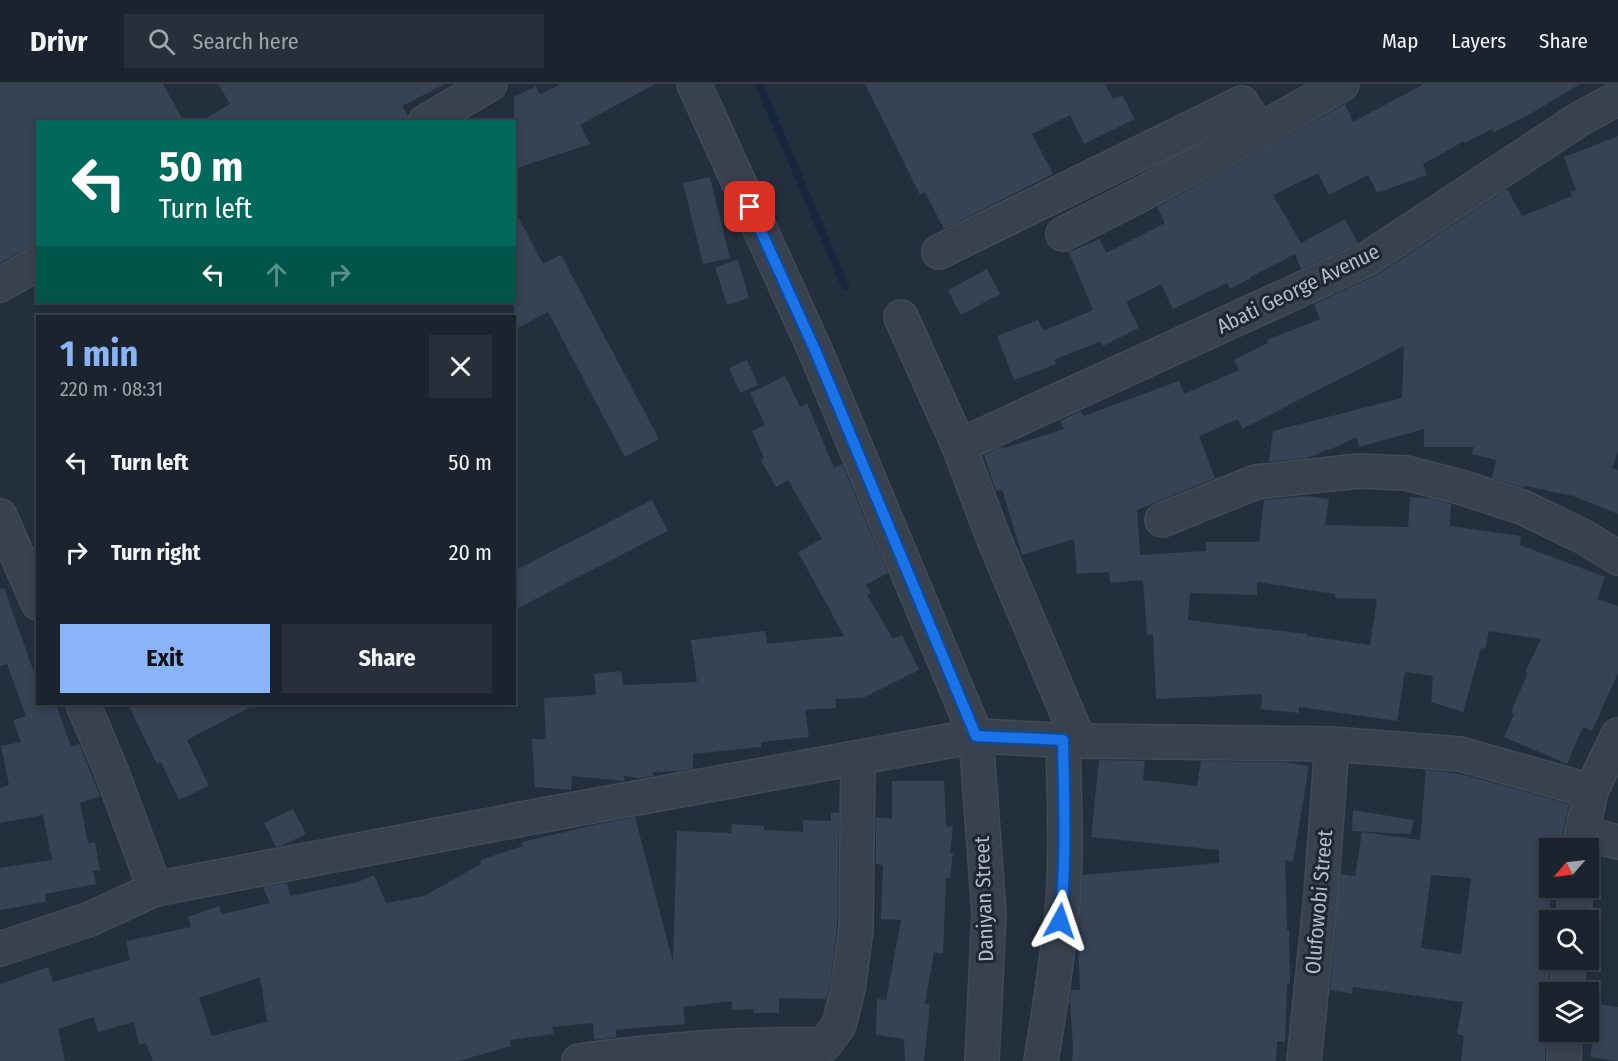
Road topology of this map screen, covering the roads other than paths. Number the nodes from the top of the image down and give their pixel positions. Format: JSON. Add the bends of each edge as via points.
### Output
{"nodes":[{"id":1,"x":490,"y":84,"type":"edge"},
{"id":2,"x":694,"y":84,"type":"edge"},
{"id":3,"x":1342,"y":84,"type":"edge"},
{"id":4,"x":1237,"y":93,"type":"edge"},
{"id":5,"x":1618,"y":98,"type":"edge"},
{"id":6,"x":428,"y":120,"type":"edge"},
{"id":7,"x":1260,"y":130,"type":"junction"},
{"id":8,"x":1063,"y":234,"type":"dead end"},
{"id":9,"x":939,"y":252,"type":"dead end"},
{"id":10,"x":36,"y":264,"type":"edge"},
{"id":11,"x":0,"y":285,"type":"edge"},
{"id":12,"x":901,"y":317,"type":"dead end"},
{"id":13,"x":958,"y":446,"type":"junction"},
{"id":14,"x":0,"y":516,"type":"edge"},
{"id":15,"x":1162,"y":520,"type":"dead end"},
{"id":16,"x":1618,"y":558,"type":"edge"},
{"id":17,"x":12,"y":577,"type":"edge"},
{"id":18,"x":36,"y":601,"type":"edge"},
{"id":19,"x":83,"y":705,"type":"edge"},
{"id":20,"x":1618,"y":735,"type":"edge"},
{"id":21,"x":976,"y":736,"type":"junction"},
{"id":22,"x":1071,"y":740,"type":"junction"},
{"id":23,"x":1332,"y":744,"type":"junction"},
{"id":24,"x":858,"y":758,"type":"junction"},
{"id":25,"x":1591,"y":791,"type":"junction"},
{"id":26,"x":1582,"y":838,"type":"edge"},
{"id":27,"x":1599,"y":841,"type":"edge"},
{"id":28,"x":1618,"y":842,"type":"edge"},
{"id":29,"x":155,"y":889,"type":"junction"},
{"id":30,"x":0,"y":949,"type":"edge"},
{"id":31,"x":1564,"y":1042,"type":"edge"},
{"id":32,"x":579,"y":1061,"type":"edge"},
{"id":33,"x":982,"y":1061,"type":"edge"},
{"id":34,"x":1041,"y":1061,"type":"edge"},
{"id":35,"x":1304,"y":1061,"type":"edge"},
{"id":36,"x":1563,"y":1061,"type":"edge"}],
"edges":[{"from":1,"to":6,"type":"street"},
{"from":2,"to":21,"type":"street","name":"Daniyan Street","via":[[815,350]]},
{"from":3,"to":7,"type":"street"},
{"from":4,"to":7,"type":"street"},
{"from":4,"to":9,"type":"street"},
{"from":5,"to":13,"type":"street","name":"Abati George Avenue","via":[[1578,120],[1367,259]]},
{"from":7,"to":8,"type":"street"},
{"from":10,"to":11,"type":"street"},
{"from":12,"to":13,"type":"street"},
{"from":13,"to":22,"type":"street"},
{"from":14,"to":17,"type":"street"},
{"from":15,"to":16,"type":"street","via":[[1256,482],[1359,471],[1406,473],[1522,507]]},
{"from":17,"to":18,"type":"street"},
{"from":19,"to":29,"type":"street"},
{"from":20,"to":25,"type":"street"},
{"from":21,"to":22,"type":"street"},
{"from":21,"to":24,"type":"street"},
{"from":21,"to":33,"type":"street","name":"Daniyan Street","via":[[989,913]]},
{"from":22,"to":23,"type":"street"},
{"from":22,"to":34,"type":"street","via":[[1063,900]]},
{"from":23,"to":25,"type":"street","via":[[1460,754]]},
{"from":23,"to":35,"type":"street","name":"Olufowobi Street"},
{"from":24,"to":29,"type":"street"},
{"from":24,"to":32,"type":"street","via":[[856,929],[839,1025],[824,1045],[723,1046]]},
{"from":25,"to":26,"type":"street"},
{"from":27,"to":28,"type":"street"},
{"from":29,"to":30,"type":"street","via":[[90,919]]},
{"from":31,"to":36,"type":"street"}]}
